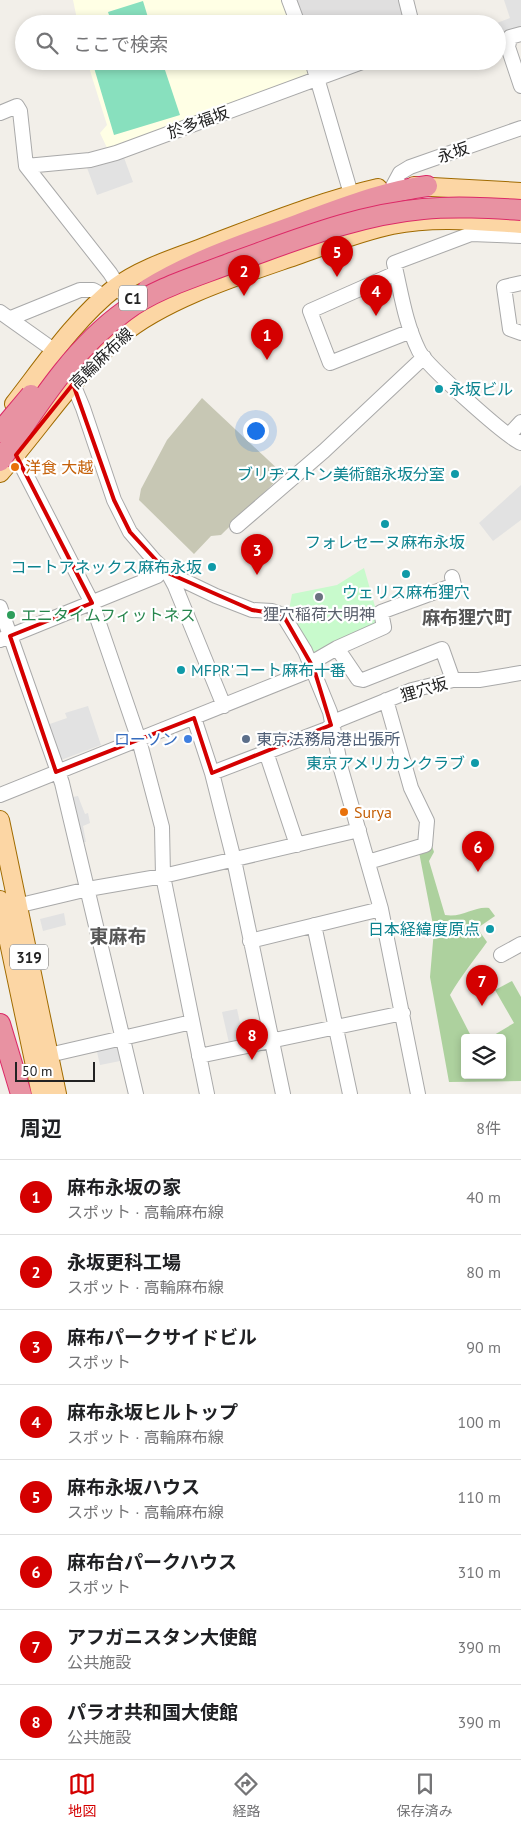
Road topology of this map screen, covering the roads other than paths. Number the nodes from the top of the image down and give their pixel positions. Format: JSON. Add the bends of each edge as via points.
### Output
{"nodes":[{"id":1,"x":289,"y":0,"type":"edge"},
{"id":2,"x":406,"y":0,"type":"edge"},
{"id":3,"x":295,"y":15,"type":"edge"},
{"id":4,"x":410,"y":15,"type":"edge"},
{"id":5,"x":521,"y":34,"type":"edge"},
{"id":6,"x":315,"y":70,"type":"edge"},
{"id":7,"x":339,"y":70,"type":"edge"},
{"id":8,"x":318,"y":77,"type":"junction"},
{"id":9,"x":521,"y":86,"type":"edge"},
{"id":10,"x":0,"y":113,"type":"edge"},
{"id":11,"x":521,"y":128,"type":"edge"},
{"id":12,"x":26,"y":166,"type":"junction"},
{"id":13,"x":393,"y":186,"type":"junction"},
{"id":14,"x":427,"y":186,"type":"junction"},
{"id":15,"x":521,"y":192,"type":"edge"},
{"id":16,"x":351,"y":194,"type":"junction"},
{"id":17,"x":496,"y":203,"type":"dead end"},
{"id":18,"x":521,"y":210,"type":"edge"},
{"id":19,"x":323,"y":220,"type":"junction"},
{"id":20,"x":521,"y":224,"type":"edge"},
{"id":21,"x":521,"y":236,"type":"edge"},
{"id":22,"x":396,"y":273,"type":"junction"},
{"id":23,"x":521,"y":283,"type":"edge"},
{"id":24,"x":118,"y":285,"type":"junction"},
{"id":25,"x":104,"y":296,"type":"junction"},
{"id":26,"x":6,"y":315,"type":"edge"},
{"id":27,"x":132,"y":316,"type":"junction"},
{"id":28,"x":410,"y":331,"type":"junction"},
{"id":29,"x":521,"y":333,"type":"edge"},
{"id":30,"x":77,"y":345,"type":"junction"},
{"id":31,"x":55,"y":351,"type":"junction"},
{"id":32,"x":424,"y":356,"type":"junction"},
{"id":33,"x":73,"y":384,"type":"junction"},
{"id":34,"x":0,"y":422,"type":"edge"},
{"id":35,"x":521,"y":422,"type":"edge"},
{"id":36,"x":0,"y":432,"type":"edge"},
{"id":37,"x":509,"y":435,"type":"junction"},
{"id":38,"x":0,"y":443,"type":"edge"},
{"id":39,"x":521,"y":443,"type":"edge"},
{"id":40,"x":5,"y":456,"type":"edge"},
{"id":41,"x":0,"y":473,"type":"edge"},
{"id":42,"x":237,"y":526,"type":"dead end"},
{"id":43,"x":166,"y":571,"type":"junction"},
{"id":44,"x":452,"y":577,"type":"dead end"},
{"id":45,"x":92,"y":603,"type":"junction"},
{"id":46,"x":0,"y":607,"type":"edge"},
{"id":47,"x":5,"y":638,"type":"edge"},
{"id":48,"x":337,"y":648,"type":"junction"},
{"id":49,"x":313,"y":666,"type":"junction"},
{"id":50,"x":521,"y":673,"type":"edge"},
{"id":51,"x":453,"y":680,"type":"junction"},
{"id":52,"x":386,"y":700,"type":"junction"},
{"id":53,"x":224,"y":706,"type":"junction"},
{"id":54,"x":194,"y":718,"type":"junction"},
{"id":55,"x":332,"y":725,"type":"junction"},
{"id":56,"x":139,"y":740,"type":"junction"},
{"id":57,"x":266,"y":752,"type":"junction"},
{"id":58,"x":56,"y":772,"type":"junction"},
{"id":59,"x":212,"y":772,"type":"junction"},
{"id":60,"x":0,"y":795,"type":"edge"},
{"id":61,"x":0,"y":820,"type":"edge"},
{"id":62,"x":359,"y":830,"type":"junction"},
{"id":63,"x":297,"y":845,"type":"junction"},
{"id":64,"x":234,"y":860,"type":"junction"},
{"id":65,"x":368,"y":862,"type":"junction"},
{"id":66,"x":163,"y":876,"type":"junction"},
{"id":67,"x":88,"y":889,"type":"junction"},
{"id":68,"x":5,"y":906,"type":"edge"},
{"id":69,"x":381,"y":909,"type":"junction"},
{"id":70,"x":314,"y":926,"type":"junction"},
{"id":71,"x":250,"y":940,"type":"junction"},
{"id":72,"x":521,"y":944,"type":"edge"},
{"id":73,"x":502,"y":955,"type":"dead end"},
{"id":74,"x":26,"y":984,"type":"junction"},
{"id":75,"x":403,"y":1013,"type":"junction"},
{"id":76,"x":192,"y":1022,"type":"junction"},
{"id":77,"x":0,"y":1024,"type":"edge"},
{"id":78,"x":335,"y":1027,"type":"junction"},
{"id":79,"x":123,"y":1037,"type":"junction"},
{"id":80,"x":272,"y":1040,"type":"junction"},
{"id":81,"x":0,"y":1051,"type":"edge"},
{"id":82,"x":49,"y":1055,"type":"junction"},
{"id":83,"x":199,"y":1056,"type":"junction"},
{"id":84,"x":132,"y":1093,"type":"edge"},
{"id":85,"x":9,"y":1094,"type":"edge"},
{"id":86,"x":21,"y":1094,"type":"edge"},
{"id":87,"x":41,"y":1094,"type":"edge"},
{"id":88,"x":57,"y":1094,"type":"edge"},
{"id":89,"x":207,"y":1094,"type":"edge"},
{"id":90,"x":283,"y":1094,"type":"edge"},
{"id":91,"x":350,"y":1094,"type":"edge"},
{"id":92,"x":418,"y":1094,"type":"edge"}],
"edges":[{"from":1,"to":3,"type":"street"},
{"from":2,"to":4,"type":"street"},
{"from":5,"to":9,"type":"street","via":[[510,37],[508,47]]},
{"from":6,"to":8,"type":"street"},
{"from":7,"to":8,"type":"street","name":"於多福坂"},
{"from":8,"to":12,"type":"street","name":"於多福坂","via":[[107,155],[90,160]]},
{"from":8,"to":16,"type":"street"},
{"from":10,"to":12,"type":"street","via":[[12,106],[17,106],[20,111]]},
{"from":11,"to":13,"type":"street","name":"永坂","via":[[410,167],[400,173]]},
{"from":12,"to":24,"type":"street"},
{"from":13,"to":14,"type":"main road"},
{"from":13,"to":16,"type":"main road"},
{"from":14,"to":15,"type":"main road"},
{"from":14,"to":19,"type":"highway","via":[[373,198]]},
{"from":16,"to":24,"type":"main road","via":[[157,265]]},
{"from":17,"to":19,"type":"highway","number":"C1","via":[[422,204]]},
{"from":18,"to":27,"type":"highway","number":"C1","bridge":true,"via":[[422,209],[351,222],[182,281],[148,296]]},
{"from":19,"to":30,"type":"highway","number":"C1","via":[[144,291],[121,306]]},
{"from":20,"to":27,"type":"main road","name":"高輪麻布線","via":[[447,219],[393,225],[348,237]]},
{"from":21,"to":22,"type":"street","via":[[471,234],[394,263]]},
{"from":22,"to":28,"type":"street"},
{"from":22,"to":28,"type":"street","via":[[310,311],[330,363]]},
{"from":23,"to":29,"type":"street","via":[[504,287],[510,329]]},
{"from":24,"to":25,"type":"main road"},
{"from":24,"to":27,"type":"street"},
{"from":25,"to":26,"type":"street","via":[[93,290],[80,290]]},
{"from":25,"to":31,"type":"main road"},
{"from":26,"to":31,"type":"street"},
{"from":27,"to":33,"type":"main road","name":"高輪麻布線","via":[[120,336]]},
{"from":27,"to":38,"type":"highway","bridge":true,"via":[[92,336],[56,373]]},
{"from":27,"to":40,"type":"highway","number":"C1","bridge":true,"via":[[92,340],[57,380]]},
{"from":28,"to":32,"type":"street","via":[[420,354]]},
{"from":30,"to":36,"type":"highway","bridge":true},
{"from":30,"to":40,"type":"highway","number":"C1","via":[[54,374]]},
{"from":31,"to":33,"type":"street"},
{"from":31,"to":34,"type":"main road"},
{"from":32,"to":37,"type":"street","via":[[496,427]]},
{"from":32,"to":42,"type":"street","via":[[324,451]]},
{"from":33,"to":40,"type":"main road","name":"高輪麻布線"},
{"from":33,"to":43,"type":"street","via":[[118,508],[130,532]]},
{"from":35,"to":37,"type":"street"},
{"from":37,"to":39,"type":"street"},
{"from":40,"to":41,"type":"main road","name":"高輪麻布線"},
{"from":40,"to":45,"type":"street"},
{"from":43,"to":45,"type":"street"},
{"from":43,"to":49,"type":"street","via":[[243,606],[283,616]]},
{"from":43,"to":53,"type":"street"},
{"from":44,"to":48,"type":"street","via":[[454,585],[381,612],[384,627]]},
{"from":45,"to":47,"type":"street"},
{"from":45,"to":56,"type":"street"},
{"from":46,"to":47,"type":"street"},
{"from":47,"to":58,"type":"street"},
{"from":48,"to":49,"type":"street"},
{"from":48,"to":51,"type":"street","via":[[358,679],[363,680],[442,649]]},
{"from":49,"to":53,"type":"street"},
{"from":49,"to":55,"type":"street","via":[[325,695]]},
{"from":50,"to":51,"type":"street","name":"狸穴坂","via":[[478,680]]},
{"from":51,"to":52,"type":"street","name":"狸穴坂"},
{"from":52,"to":55,"type":"street","name":"狸穴坂"},
{"from":52,"to":65,"type":"street","via":[[410,788],[427,821],[424,845]]},
{"from":53,"to":54,"type":"street"},
{"from":54,"to":56,"type":"street"},
{"from":54,"to":59,"type":"street"},
{"from":55,"to":57,"type":"street","name":"狸穴坂"},
{"from":55,"to":62,"type":"street"},
{"from":56,"to":58,"type":"street"},
{"from":56,"to":66,"type":"street","via":[[162,827]]},
{"from":57,"to":59,"type":"street","name":"狸穴坂"},
{"from":57,"to":63,"type":"street"},
{"from":58,"to":60,"type":"street"},
{"from":58,"to":67,"type":"street","via":[[62,783]]},
{"from":59,"to":64,"type":"street"},
{"from":61,"to":68,"type":"main road","number":"319"},
{"from":62,"to":63,"type":"street"},
{"from":62,"to":65,"type":"street"},
{"from":63,"to":64,"type":"street"},
{"from":64,"to":66,"type":"street"},
{"from":64,"to":71,"type":"street"},
{"from":65,"to":69,"type":"street"},
{"from":66,"to":67,"type":"street"},
{"from":66,"to":76,"type":"street"},
{"from":67,"to":68,"type":"street"},
{"from":67,"to":79,"type":"street"},
{"from":68,"to":74,"type":"main road","number":"319"},
{"from":69,"to":70,"type":"street"},
{"from":69,"to":75,"type":"street"},
{"from":70,"to":71,"type":"street"},
{"from":70,"to":78,"type":"street"},
{"from":71,"to":80,"type":"street"},
{"from":72,"to":73,"type":"street"},
{"from":74,"to":82,"type":"main road","number":"319"},
{"from":74,"to":87,"type":"main road","number":"319"},
{"from":75,"to":78,"type":"street"},
{"from":75,"to":92,"type":"street"},
{"from":76,"to":79,"type":"street"},
{"from":76,"to":83,"type":"street"},
{"from":77,"to":86,"type":"highway"},
{"from":78,"to":80,"type":"street"},
{"from":78,"to":91,"type":"street"},
{"from":79,"to":82,"type":"street"},
{"from":79,"to":84,"type":"street"},
{"from":80,"to":83,"type":"street"},
{"from":80,"to":90,"type":"street"},
{"from":81,"to":85,"type":"highway"},
{"from":82,"to":88,"type":"main road","number":"319"},
{"from":83,"to":89,"type":"street"}]}
